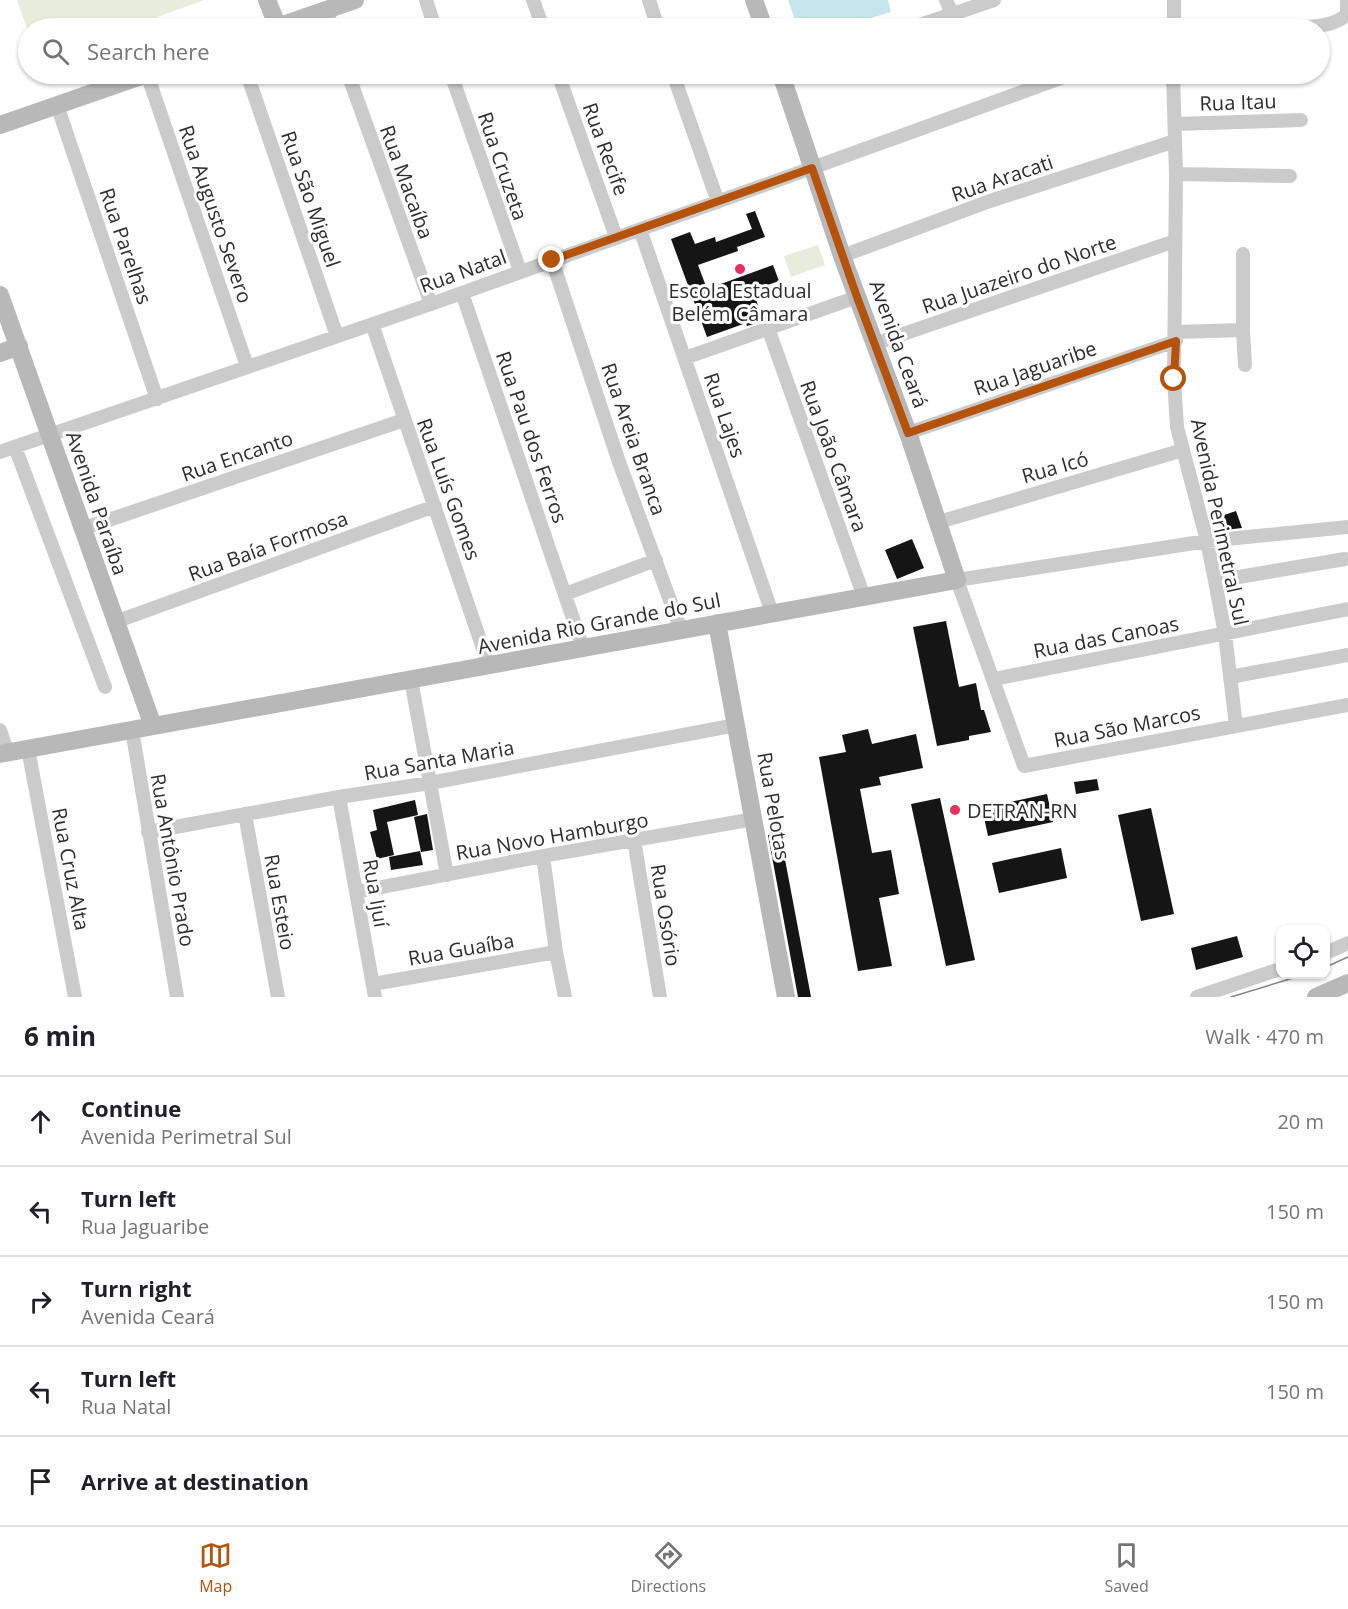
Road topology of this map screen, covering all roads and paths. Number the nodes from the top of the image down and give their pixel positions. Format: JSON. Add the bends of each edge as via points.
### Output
{"nodes":[{"id":1,"x":267,"y":0,"type":"edge"},
{"id":2,"x":355,"y":0,"type":"edge"},
{"id":3,"x":426,"y":0,"type":"edge"},
{"id":4,"x":533,"y":0,"type":"edge"},
{"id":5,"x":649,"y":0,"type":"edge"},
{"id":6,"x":754,"y":0,"type":"edge"},
{"id":7,"x":946,"y":0,"type":"edge"},
{"id":8,"x":994,"y":0,"type":"edge"},
{"id":9,"x":1174,"y":0,"type":"edge"},
{"id":10,"x":1347,"y":0,"type":"edge"},
{"id":11,"x":326,"y":10,"type":"junction"},
{"id":12,"x":951,"y":14,"type":"junction"},
{"id":13,"x":273,"y":18,"type":"edge"},
{"id":14,"x":304,"y":18,"type":"edge"},
{"id":15,"x":329,"y":18,"type":"edge"},
{"id":16,"x":432,"y":18,"type":"edge"},
{"id":17,"x":539,"y":18,"type":"edge"},
{"id":18,"x":655,"y":18,"type":"edge"},
{"id":19,"x":760,"y":18,"type":"edge"},
{"id":20,"x":940,"y":18,"type":"edge"},
{"id":21,"x":1174,"y":18,"type":"edge"},
{"id":22,"x":1330,"y":23,"type":"edge"},
{"id":23,"x":118,"y":84,"type":"edge"},
{"id":24,"x":150,"y":84,"type":"edge"},
{"id":25,"x":250,"y":84,"type":"edge"},
{"id":26,"x":352,"y":84,"type":"edge"},
{"id":27,"x":455,"y":84,"type":"edge"},
{"id":28,"x":562,"y":84,"type":"edge"},
{"id":29,"x":677,"y":84,"type":"edge"},
{"id":30,"x":785,"y":84,"type":"edge"},
{"id":31,"x":1044,"y":84,"type":"edge"},
{"id":32,"x":1173,"y":84,"type":"edge"},
{"id":33,"x":57,"y":105,"type":"junction"},
{"id":34,"x":1301,"y":120,"type":"dead end"},
{"id":35,"x":1175,"y":124,"type":"junction"},
{"id":36,"x":0,"y":125,"type":"edge"},
{"id":37,"x":1175,"y":141,"type":"junction"},
{"id":38,"x":812,"y":168,"type":"junction"},
{"id":39,"x":1176,"y":174,"type":"junction"},
{"id":40,"x":1290,"y":176,"type":"dead end"},
{"id":41,"x":718,"y":202,"type":"junction"},
{"id":42,"x":640,"y":229,"type":"junction"},
{"id":43,"x":616,"y":237,"type":"junction"},
{"id":44,"x":1175,"y":241,"type":"junction"},
{"id":45,"x":1243,"y":254,"type":"dead end"},
{"id":46,"x":842,"y":256,"type":"junction"},
{"id":47,"x":552,"y":260,"type":"junction"},
{"id":48,"x":520,"y":271,"type":"junction"},
{"id":49,"x":462,"y":293,"type":"junction"},
{"id":50,"x":0,"y":295,"type":"edge"},
{"id":51,"x":857,"y":297,"type":"junction"},
{"id":52,"x":430,"y":304,"type":"junction"},
{"id":53,"x":372,"y":324,"type":"junction"},
{"id":54,"x":768,"y":328,"type":"junction"},
{"id":55,"x":1243,"y":330,"type":"junction"},
{"id":56,"x":337,"y":336,"type":"junction"},
{"id":57,"x":1176,"y":337,"type":"junction"},
{"id":58,"x":874,"y":344,"type":"junction"},
{"id":59,"x":19,"y":346,"type":"junction"},
{"id":60,"x":0,"y":352,"type":"edge"},
{"id":61,"x":685,"y":358,"type":"junction"},
{"id":62,"x":1245,"y":365,"type":"dead end"},
{"id":63,"x":247,"y":366,"type":"junction"},
{"id":64,"x":157,"y":399,"type":"junction"},
{"id":65,"x":404,"y":420,"type":"junction"},
{"id":66,"x":908,"y":433,"type":"junction"},
{"id":67,"x":49,"y":435,"type":"junction"},
{"id":68,"x":15,"y":447,"type":"junction"},
{"id":69,"x":1183,"y":450,"type":"junction"},
{"id":70,"x":0,"y":452,"type":"edge"},
{"id":71,"x":435,"y":506,"type":"junction"},
{"id":72,"x":939,"y":522,"type":"junction"},
{"id":73,"x":1348,"y":527,"type":"edge"},
{"id":74,"x":82,"y":530,"type":"junction"},
{"id":75,"x":1207,"y":541,"type":"junction"},
{"id":76,"x":1345,"y":559,"type":"dead end"},
{"id":77,"x":656,"y":560,"type":"junction"},
{"id":78,"x":957,"y":580,"type":"junction"},
{"id":79,"x":1215,"y":581,"type":"junction"},
{"id":80,"x":565,"y":594,"type":"junction"},
{"id":81,"x":864,"y":597,"type":"junction"},
{"id":82,"x":1348,"y":609,"type":"edge"},
{"id":83,"x":772,"y":613,"type":"junction"},
{"id":84,"x":115,"y":622,"type":"junction"},
{"id":85,"x":717,"y":623,"type":"junction"},
{"id":86,"x":681,"y":630,"type":"junction"},
{"id":87,"x":1225,"y":634,"type":"junction"},
{"id":88,"x":583,"y":648,"type":"junction"},
{"id":89,"x":1348,"y":655,"type":"edge"},
{"id":90,"x":489,"y":666,"type":"junction"},
{"id":91,"x":1230,"y":677,"type":"junction"},
{"id":92,"x":994,"y":679,"type":"junction"},
{"id":93,"x":411,"y":680,"type":"junction"},
{"id":94,"x":105,"y":687,"type":"dead end"},
{"id":95,"x":1348,"y":705,"type":"edge"},
{"id":96,"x":736,"y":725,"type":"junction"},
{"id":97,"x":153,"y":726,"type":"junction"},
{"id":98,"x":1236,"y":726,"type":"junction"},
{"id":99,"x":0,"y":730,"type":"edge"},
{"id":100,"x":132,"y":730,"type":"junction"},
{"id":101,"x":28,"y":749,"type":"junction"},
{"id":102,"x":4,"y":753,"type":"edge"},
{"id":103,"x":1024,"y":766,"type":"joint"},
{"id":104,"x":430,"y":783,"type":"junction"},
{"id":105,"x":339,"y":797,"type":"junction"},
{"id":106,"x":245,"y":814,"type":"junction"},
{"id":107,"x":754,"y":819,"type":"junction"},
{"id":108,"x":148,"y":832,"type":"junction"},
{"id":109,"x":634,"y":840,"type":"junction"},
{"id":110,"x":543,"y":856,"type":"junction"},
{"id":111,"x":447,"y":875,"type":"junction"},
{"id":112,"x":356,"y":892,"type":"junction"},
{"id":113,"x":1348,"y":943,"type":"edge"},
{"id":114,"x":1330,"y":951,"type":"edge"},
{"id":115,"x":556,"y":952,"type":"junction"},
{"id":116,"x":1276,"y":971,"type":"edge"},
{"id":117,"x":1340,"y":990,"type":"edge"},
{"id":118,"x":374,"y":991,"type":"edge"},
{"id":119,"x":75,"y":997,"type":"edge"},
{"id":120,"x":177,"y":997,"type":"edge"},
{"id":121,"x":278,"y":997,"type":"edge"},
{"id":122,"x":565,"y":997,"type":"edge"},
{"id":123,"x":660,"y":997,"type":"edge"},
{"id":124,"x":786,"y":997,"type":"edge"},
{"id":125,"x":1197,"y":997,"type":"edge"},
{"id":126,"x":1316,"y":997,"type":"edge"}],
"edges":[{"from":1,"to":13,"type":"street"},
{"from":2,"to":11,"type":"street"},
{"from":3,"to":16,"type":"street"},
{"from":4,"to":17,"type":"street"},
{"from":5,"to":18,"type":"street"},
{"from":6,"to":19,"type":"street"},
{"from":7,"to":12,"type":"street"},
{"from":8,"to":12,"type":"street"},
{"from":9,"to":21,"type":"street"},
{"from":10,"to":22,"type":"street","via":[[1347,14]]},
{"from":11,"to":14,"type":"street"},
{"from":11,"to":15,"type":"street"},
{"from":12,"to":20,"type":"street"},
{"from":23,"to":33,"type":"street"},
{"from":24,"to":63,"type":"street","name":"Rua Augusto Severo"},
{"from":25,"to":56,"type":"street","name":"Rua São Miguel"},
{"from":26,"to":52,"type":"street","name":"Rua Macaíba"},
{"from":27,"to":48,"type":"street","name":"Rua Cruzeta"},
{"from":28,"to":43,"type":"street","name":"Rua Recife"},
{"from":29,"to":41,"type":"street"},
{"from":30,"to":38,"type":"street","name":"Avenida Ceará"},
{"from":31,"to":38,"type":"street","name":"Rua Natal"},
{"from":32,"to":35,"type":"street","name":"Avenida Perimetral Sul"},
{"from":33,"to":36,"type":"street"},
{"from":33,"to":64,"type":"street","name":"Rua Parelhas"},
{"from":34,"to":35,"type":"street","name":"Rua Itau"},
{"from":35,"to":37,"type":"street","name":"Avenida Perimetral Sul"},
{"from":37,"to":39,"type":"street","name":"Avenida Perimetral Sul"},
{"from":37,"to":46,"type":"street","name":"Rua Aracati","via":[[990,201]]},
{"from":38,"to":41,"type":"street","name":"Rua Natal"},
{"from":38,"to":46,"type":"street","name":"Avenida Ceará"},
{"from":39,"to":40,"type":"street"},
{"from":39,"to":44,"type":"street","name":"Avenida Perimetral Sul"},
{"from":41,"to":42,"type":"street","name":"Rua Natal"},
{"from":42,"to":43,"type":"street","name":"Rua Natal"},
{"from":42,"to":61,"type":"street","name":"Rua Lajes"},
{"from":43,"to":47,"type":"street","name":"Rua Natal"},
{"from":44,"to":57,"type":"street","name":"Avenida Perimetral Sul"},
{"from":44,"to":58,"type":"street","name":"Rua Juazeiro do Norte"},
{"from":45,"to":55,"type":"street"},
{"from":46,"to":51,"type":"street","name":"Avenida Ceará"},
{"from":47,"to":48,"type":"street","name":"Rua Natal"},
{"from":47,"to":77,"type":"street","name":"Rua Areia Branca"},
{"from":48,"to":49,"type":"street","name":"Rua Natal"},
{"from":49,"to":52,"type":"street","name":"Rua Natal"},
{"from":49,"to":80,"type":"street","name":"Rua Pau dos Ferros"},
{"from":50,"to":59,"type":"street","name":"Avenida Paraíba"},
{"from":51,"to":54,"type":"street"},
{"from":51,"to":58,"type":"street","name":"Avenida Ceará"},
{"from":52,"to":53,"type":"street","name":"Rua Natal"},
{"from":53,"to":56,"type":"street","name":"Rua Natal"},
{"from":53,"to":65,"type":"street","name":"Rua Luís Gomes"},
{"from":54,"to":61,"type":"street"},
{"from":54,"to":81,"type":"street","name":"Rua João Câmara"},
{"from":55,"to":57,"type":"street","name":"Rua Jaguaribe"},
{"from":55,"to":62,"type":"street"},
{"from":56,"to":63,"type":"street","name":"Rua Natal"},
{"from":57,"to":66,"type":"street","name":"Rua Jaguaribe"},
{"from":57,"to":69,"type":"street","name":"Avenida Perimetral Sul","via":[[1175,403]]},
{"from":58,"to":66,"type":"street","name":"Avenida Ceará"},
{"from":59,"to":60,"type":"street"},
{"from":59,"to":67,"type":"street","name":"Avenida Paraíba"},
{"from":61,"to":83,"type":"street","name":"Rua Lajes"},
{"from":63,"to":64,"type":"street","name":"Rua Natal"},
{"from":64,"to":67,"type":"street","name":"Rua Natal"},
{"from":65,"to":71,"type":"street","name":"Rua Luís Gomes"},
{"from":65,"to":74,"type":"street","name":"Rua Encanto"},
{"from":66,"to":72,"type":"street","name":"Avenida Ceará"},
{"from":67,"to":68,"type":"street","name":"Rua Natal"},
{"from":67,"to":74,"type":"street","name":"Avenida Paraíba"},
{"from":68,"to":70,"type":"street","name":"Rua Natal"},
{"from":68,"to":94,"type":"street"},
{"from":69,"to":72,"type":"street","name":"Rua Icó"},
{"from":69,"to":75,"type":"street","name":"Avenida Perimetral Sul"},
{"from":71,"to":84,"type":"street","name":"Rua Baía Formosa"},
{"from":71,"to":90,"type":"street","name":"Rua Luís Gomes"},
{"from":72,"to":78,"type":"street","name":"Avenida Ceará"},
{"from":73,"to":75,"type":"street","name":"Avenida Rio Grande do Sul"},
{"from":74,"to":84,"type":"street","name":"Avenida Paraíba"},
{"from":75,"to":78,"type":"street","name":"Avenida Rio Grande do Sul"},
{"from":75,"to":79,"type":"street","name":"Avenida Perimetral Sul"},
{"from":76,"to":79,"type":"street"},
{"from":77,"to":80,"type":"street"},
{"from":77,"to":86,"type":"street","name":"Rua Areia Branca"},
{"from":78,"to":81,"type":"street","name":"Avenida Rio Grande do Sul"},
{"from":78,"to":92,"type":"street","name":"Avenida Ceará"},
{"from":79,"to":87,"type":"street","name":"Avenida Perimetral Sul"},
{"from":80,"to":88,"type":"street","name":"Rua Pau dos Ferros"},
{"from":81,"to":83,"type":"street","name":"Avenida Rio Grande do Sul"},
{"from":82,"to":87,"type":"street","name":"Rua das Canoas"},
{"from":83,"to":85,"type":"street","name":"Avenida Rio Grande do Sul"},
{"from":84,"to":97,"type":"street","name":"Avenida Paraíba"},
{"from":85,"to":86,"type":"street","name":"Avenida Rio Grande do Sul"},
{"from":85,"to":96,"type":"street","name":"Rua Pelotas"},
{"from":86,"to":88,"type":"street","name":"Avenida Rio Grande do Sul"},
{"from":87,"to":91,"type":"street","name":"Avenida Perimetral Sul"},
{"from":87,"to":92,"type":"street","name":"Rua das Canoas"},
{"from":88,"to":90,"type":"street","name":"Avenida Rio Grande do Sul"},
{"from":89,"to":91,"type":"street"},
{"from":90,"to":93,"type":"street","name":"Avenida Rio Grande do Sul"},
{"from":91,"to":98,"type":"street","name":"Avenida Perimetral Sul"},
{"from":92,"to":103,"type":"street","name":"Avenida Ceará"},
{"from":93,"to":97,"type":"street","name":"Avenida Rio Grande do Sul"},
{"from":93,"to":104,"type":"street"},
{"from":95,"to":98,"type":"street","name":"Rua São Marcos"},
{"from":96,"to":104,"type":"street","name":"Rua Santa Maria"},
{"from":96,"to":107,"type":"street","name":"Rua Pelotas"},
{"from":97,"to":100,"type":"street","name":"Avenida Rio Grande do Sul"},
{"from":98,"to":103,"type":"street","name":"Rua São Marcos"},
{"from":99,"to":102,"type":"street"},
{"from":100,"to":101,"type":"street","name":"Avenida Rio Grande do Sul"},
{"from":100,"to":108,"type":"street","name":"Rua Antônio Prado"},
{"from":101,"to":102,"type":"street","name":"Avenida Rio Grande do Sul"},
{"from":101,"to":119,"type":"street","name":"Rua Cruz Alta"},
{"from":104,"to":105,"type":"street","name":"Rua Santa Maria"},
{"from":104,"to":111,"type":"street"},
{"from":105,"to":106,"type":"street","name":"Rua Santa Maria"},
{"from":105,"to":112,"type":"street","name":"Rua Ijuí"},
{"from":106,"to":108,"type":"street","name":"Rua Santa Maria"},
{"from":106,"to":121,"type":"street","name":"Rua Esteio"},
{"from":107,"to":109,"type":"street","name":"Rua Novo Hamburgo"},
{"from":107,"to":124,"type":"street","name":"Rua Pelotas"},
{"from":108,"to":120,"type":"street","name":"Rua Antônio Prado"},
{"from":109,"to":110,"type":"street","name":"Rua Novo Hamburgo"},
{"from":109,"to":123,"type":"street","name":"Rua Osório"},
{"from":110,"to":111,"type":"street","name":"Rua Novo Hamburgo"},
{"from":110,"to":115,"type":"street"},
{"from":111,"to":112,"type":"street","name":"Rua Novo Hamburgo"},
{"from":112,"to":118,"type":"street","name":"Rua Ijuí"},
{"from":113,"to":114,"type":"street"},
{"from":115,"to":118,"type":"street","name":"Rua Guaíba"},
{"from":115,"to":122,"type":"street"},
{"from":116,"to":125,"type":"street"},
{"from":117,"to":126,"type":"street"}]}
